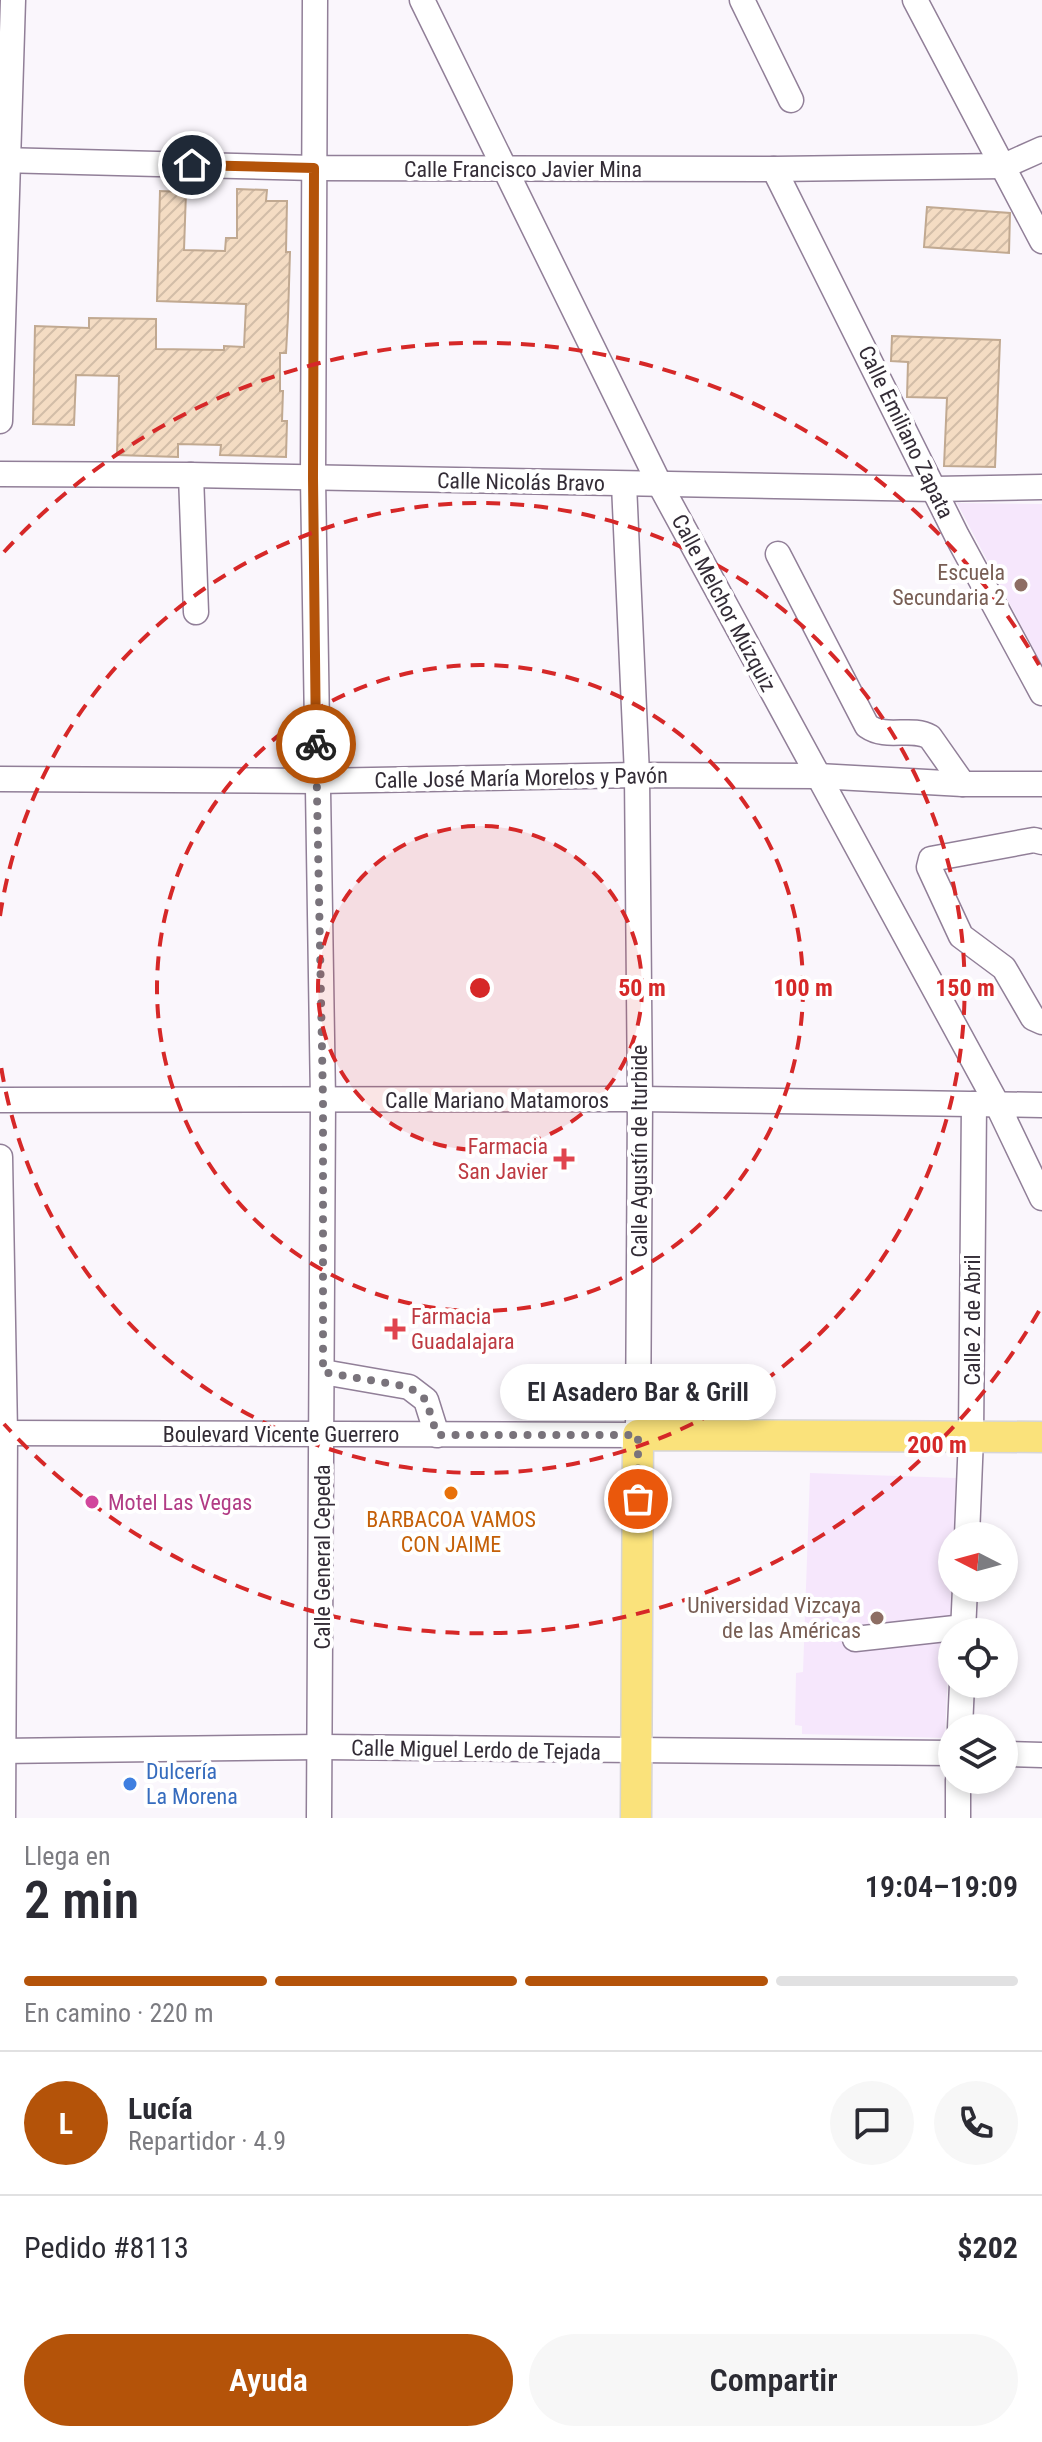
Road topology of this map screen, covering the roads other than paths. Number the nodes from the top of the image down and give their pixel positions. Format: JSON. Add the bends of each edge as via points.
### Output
{"nodes":[{"id":1,"x":13,"y":0,"type":"edge"},
{"id":2,"x":315,"y":0,"type":"edge"},
{"id":3,"x":422,"y":0,"type":"edge"},
{"id":4,"x":742,"y":0,"type":"edge"},
{"id":5,"x":915,"y":0,"type":"edge"},
{"id":6,"x":791,"y":100,"type":"dead end"},
{"id":7,"x":1042,"y":149,"type":"edge"},
{"id":8,"x":4,"y":160,"type":"edge"},
{"id":9,"x":1004,"y":166,"type":"junction"},
{"id":10,"x":314,"y":168,"type":"junction"},
{"id":11,"x":774,"y":169,"type":"junction"},
{"id":12,"x":506,"y":170,"type":"junction"},
{"id":13,"x":1042,"y":241,"type":"edge"},
{"id":14,"x":0,"y":421,"type":"edge"},
{"id":15,"x":0,"y":474,"type":"edge"},
{"id":16,"x":191,"y":475,"type":"junction"},
{"id":17,"x":313,"y":478,"type":"junction"},
{"id":18,"x":659,"y":483,"type":"junction"},
{"id":19,"x":624,"y":484,"type":"junction"},
{"id":20,"x":1042,"y":487,"type":"edge"},
{"id":21,"x":935,"y":489,"type":"junction"},
{"id":22,"x":778,"y":554,"type":"dead end"},
{"id":23,"x":196,"y":612,"type":"dead end"},
{"id":24,"x":1042,"y":693,"type":"edge"},
{"id":25,"x":637,"y":775,"type":"junction"},
{"id":26,"x":818,"y":776,"type":"junction"},
{"id":27,"x":0,"y":779,"type":"edge"},
{"id":28,"x":317,"y":781,"type":"junction"},
{"id":29,"x":963,"y":784,"type":"junction"},
{"id":30,"x":1042,"y":784,"type":"edge"},
{"id":31,"x":1042,"y":842,"type":"edge"},
{"id":32,"x":1042,"y":1022,"type":"edge"},
{"id":33,"x":640,"y":1099,"type":"junction"},
{"id":34,"x":0,"y":1100,"type":"edge"},
{"id":35,"x":323,"y":1100,"type":"junction"},
{"id":36,"x":985,"y":1104,"type":"junction"},
{"id":37,"x":1042,"y":1105,"type":"edge"},
{"id":38,"x":0,"y":1157,"type":"edge"},
{"id":39,"x":1042,"y":1198,"type":"edge"},
{"id":40,"x":323,"y":1372,"type":"junction"},
{"id":41,"x":2,"y":1433,"type":"edge"},
{"id":42,"x":323,"y":1434,"type":"junction"},
{"id":43,"x":437,"y":1435,"type":"junction"},
{"id":44,"x":638,"y":1435,"type":"junction"},
{"id":45,"x":971,"y":1437,"type":"junction"},
{"id":46,"x":1042,"y":1437,"type":"edge"},
{"id":47,"x":968,"y":1522,"type":"edge"},
{"id":48,"x":938,"y":1632,"type":"edge"},
{"id":49,"x":855,"y":1639,"type":"dead end"},
{"id":50,"x":321,"y":1747,"type":"junction"},
{"id":51,"x":2,"y":1751,"type":"edge"},
{"id":52,"x":638,"y":1752,"type":"junction"},
{"id":53,"x":938,"y":1753,"type":"edge"},
{"id":54,"x":1018,"y":1754,"type":"edge"},
{"id":55,"x":1042,"y":1755,"type":"edge"},
{"id":56,"x":958,"y":1794,"type":"edge"},
{"id":57,"x":3,"y":1818,"type":"edge"},
{"id":58,"x":319,"y":1818,"type":"edge"},
{"id":59,"x":636,"y":1818,"type":"edge"},
{"id":60,"x":958,"y":1818,"type":"edge"}],
"edges":[{"from":1,"to":8,"type":"street"},
{"from":2,"to":10,"type":"street","name":"Calle General Cepeda"},
{"from":3,"to":12,"type":"street","name":"Calle Melchor Múzquiz"},
{"from":4,"to":6,"type":"street"},
{"from":5,"to":9,"type":"street"},
{"from":7,"to":9,"type":"street","name":"Calle Francisco Javier Mina"},
{"from":8,"to":10,"type":"street","name":"Calle Francisco Javier Mina"},
{"from":8,"to":14,"type":"street"},
{"from":9,"to":11,"type":"street","name":"Calle Francisco Javier Mina"},
{"from":9,"to":13,"type":"street"},
{"from":10,"to":12,"type":"street","name":"Calle Francisco Javier Mina"},
{"from":10,"to":17,"type":"street","name":"Calle General Cepeda"},
{"from":11,"to":12,"type":"street","name":"Calle Francisco Javier Mina"},
{"from":11,"to":21,"type":"street","name":"Calle Emiliano Zapata"},
{"from":12,"to":18,"type":"street","name":"Calle Melchor Múzquiz"},
{"from":15,"to":16,"type":"street","name":"Calle Nicolás Bravo"},
{"from":16,"to":17,"type":"street","name":"Calle Nicolás Bravo"},
{"from":16,"to":23,"type":"street"},
{"from":17,"to":19,"type":"street","name":"Calle Nicolás Bravo"},
{"from":17,"to":28,"type":"street","name":"Calle General Cepeda"},
{"from":18,"to":19,"type":"street","name":"Calle Nicolás Bravo"},
{"from":18,"to":21,"type":"street","name":"Calle Nicolás Bravo"},
{"from":18,"to":26,"type":"street","name":"Calle Melchor Múzquiz"},
{"from":19,"to":25,"type":"street","name":"Calle Agustín de Iturbide"},
{"from":20,"to":21,"type":"street","name":"Calle Nicolás Bravo"},
{"from":21,"to":24,"type":"street","name":"Calle Emiliano Zapata"},
{"from":22,"to":29,"type":"street","via":[[867,726],[875,732],[930,737]]},
{"from":25,"to":26,"type":"street","name":"Calle José María Morelos y Pavón"},
{"from":25,"to":28,"type":"street","name":"Calle José María Morelos y Pavón"},
{"from":25,"to":33,"type":"street","name":"Calle Agustín de Iturbide"},
{"from":26,"to":29,"type":"street","name":"Calle José María Morelos y Pavón"},
{"from":26,"to":36,"type":"street","name":"Calle Melchor Múzquiz"},
{"from":27,"to":28,"type":"street","name":"Calle José María Morelos y Pavón"},
{"from":28,"to":35,"type":"street","name":"Calle General Cepeda"},
{"from":29,"to":30,"type":"street","name":"Calle José María Morelos y Pavón"},
{"from":31,"to":32,"type":"street","via":[[931,859],[929,864],[961,936],[1004,968],[1033,1018]]},
{"from":33,"to":35,"type":"street","name":"Calle Mariano Matamoros"},
{"from":33,"to":36,"type":"street","name":"Calle Mariano Matamoros"},
{"from":33,"to":44,"type":"street","name":"Calle Agustín de Iturbide"},
{"from":34,"to":35,"type":"street","name":"Calle Mariano Matamoros"},
{"from":35,"to":40,"type":"street","name":"Calle General Cepeda"},
{"from":36,"to":37,"type":"street","name":"Calle Mariano Matamoros"},
{"from":36,"to":39,"type":"street","name":"Calle Melchor Múzquiz"},
{"from":36,"to":45,"type":"street","name":"Calle 2 de Abril"},
{"from":38,"to":41,"type":"street"},
{"from":40,"to":42,"type":"street","name":"Calle General Cepeda"},
{"from":40,"to":43,"type":"street","via":[[409,1387],[426,1400]]},
{"from":41,"to":42,"type":"street","name":"Boulevard Vicente Guerrero"},
{"from":41,"to":51,"type":"street"},
{"from":42,"to":43,"type":"street","name":"Boulevard Vicente Guerrero"},
{"from":42,"to":50,"type":"street","name":"Calle General Cepeda"},
{"from":43,"to":44,"type":"street","name":"Boulevard Vicente Guerrero"},
{"from":44,"to":45,"type":"main road","name":"Boulevard Vicente Guerrero"},
{"from":44,"to":52,"type":"main road","name":"Calle Agustín de Iturbide"},
{"from":45,"to":46,"type":"main road","name":"Boulevard Vicente Guerrero"},
{"from":45,"to":47,"type":"street","name":"Calle 2 de Abril"},
{"from":48,"to":49,"type":"street"},
{"from":50,"to":51,"type":"street","name":"Calle Miguel Lerdo de Tejada"},
{"from":50,"to":52,"type":"street","name":"Calle Miguel Lerdo de Tejada"},
{"from":50,"to":58,"type":"street","name":"Calle General Cepeda"},
{"from":51,"to":57,"type":"street"},
{"from":52,"to":53,"type":"street","name":"Calle Miguel Lerdo de Tejada"},
{"from":52,"to":59,"type":"main road","name":"Calle Agustín de Iturbide"},
{"from":54,"to":55,"type":"street"},
{"from":56,"to":60,"type":"street"}]}
